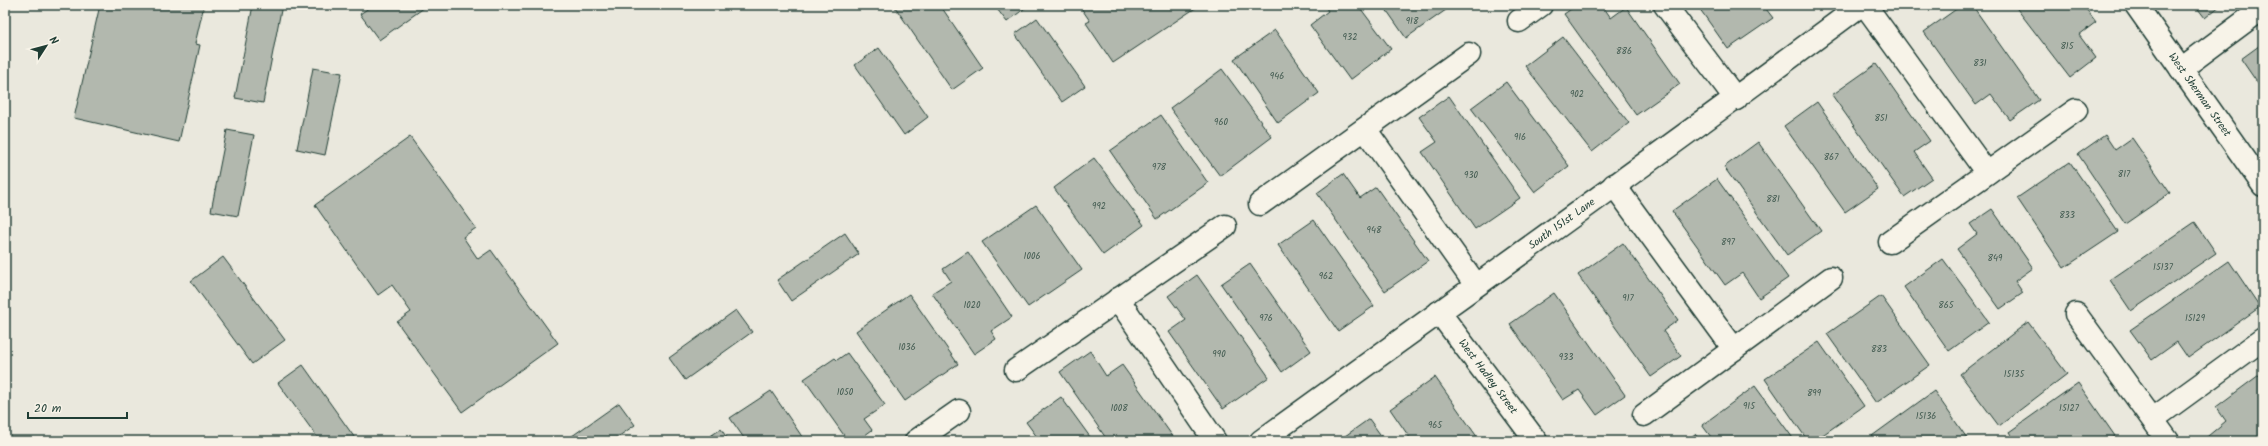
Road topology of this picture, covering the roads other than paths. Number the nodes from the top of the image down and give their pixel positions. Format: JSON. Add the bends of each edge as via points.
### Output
{"nodes":[{"id":1,"x":1541,"y":5,"type":"edge"},
{"id":2,"x":1665,"y":5,"type":"edge"},
{"id":3,"x":1861,"y":5,"type":"edge"},
{"id":4,"x":1865,"y":5,"type":"edge"},
{"id":5,"x":2136,"y":5,"type":"edge"},
{"id":6,"x":2263,"y":8,"type":"edge"},
{"id":7,"x":1519,"y":21,"type":"dead end"},
{"id":8,"x":1469,"y":54,"type":"dead end"},
{"id":9,"x":2181,"y":69,"type":"junction"},
{"id":10,"x":1736,"y":99,"type":"junction"},
{"id":11,"x":2076,"y":110,"type":"dead end"},
{"id":12,"x":1365,"y":129,"type":"junction"},
{"id":13,"x":1987,"y":173,"type":"junction"},
{"id":14,"x":1614,"y":185,"type":"junction"},
{"id":15,"x":2263,"y":185,"type":"edge"},
{"id":16,"x":1260,"y":204,"type":"dead end"},
{"id":17,"x":1225,"y":226,"type":"dead end"},
{"id":18,"x":1890,"y":242,"type":"dead end"},
{"id":19,"x":1831,"y":278,"type":"dead end"},
{"id":20,"x":1476,"y":285,"type":"junction"},
{"id":21,"x":1118,"y":299,"type":"junction"},
{"id":22,"x":1439,"y":312,"type":"junction"},
{"id":23,"x":2076,"y":314,"type":"dead end"},
{"id":24,"x":2263,"y":339,"type":"edge"},
{"id":25,"x":1734,"y":349,"type":"junction"},
{"id":26,"x":1016,"y":370,"type":"dead end"},
{"id":27,"x":959,"y":411,"type":"dead end"},
{"id":28,"x":1644,"y":415,"type":"dead end"},
{"id":29,"x":2153,"y":419,"type":"junction"},
{"id":30,"x":1271,"y":438,"type":"edge"},
{"id":31,"x":916,"y":441,"type":"edge"},
{"id":32,"x":1215,"y":441,"type":"edge"},
{"id":33,"x":1536,"y":441,"type":"edge"},
{"id":34,"x":2168,"y":441,"type":"edge"}],
"edges":[{"from":1,"to":7,"type":"street"},
{"from":2,"to":10,"type":"street"},
{"from":3,"to":10,"type":"street","name":"South 151st Lane"},
{"from":4,"to":13,"type":"street"},
{"from":5,"to":9,"type":"street","name":"West Sherman Street"},
{"from":6,"to":9,"type":"street"},
{"from":8,"to":12,"type":"street"},
{"from":9,"to":15,"type":"street","name":"West Sherman Street"},
{"from":10,"to":14,"type":"street","name":"South 151st Lane"},
{"from":11,"to":13,"type":"street"},
{"from":12,"to":16,"type":"street"},
{"from":12,"to":20,"type":"street"},
{"from":13,"to":18,"type":"street"},
{"from":14,"to":20,"type":"street","name":"South 151st Lane"},
{"from":14,"to":25,"type":"street"},
{"from":17,"to":21,"type":"street"},
{"from":19,"to":25,"type":"street"},
{"from":20,"to":22,"type":"street","name":"South 151st Lane"},
{"from":21,"to":26,"type":"street"},
{"from":21,"to":32,"type":"street"},
{"from":22,"to":30,"type":"street","name":"South 151st Lane"},
{"from":22,"to":33,"type":"street","name":"West Hadley Street"},
{"from":23,"to":29,"type":"street"},
{"from":24,"to":29,"type":"street"},
{"from":25,"to":28,"type":"street"},
{"from":27,"to":31,"type":"street"},
{"from":29,"to":34,"type":"street"}]}
